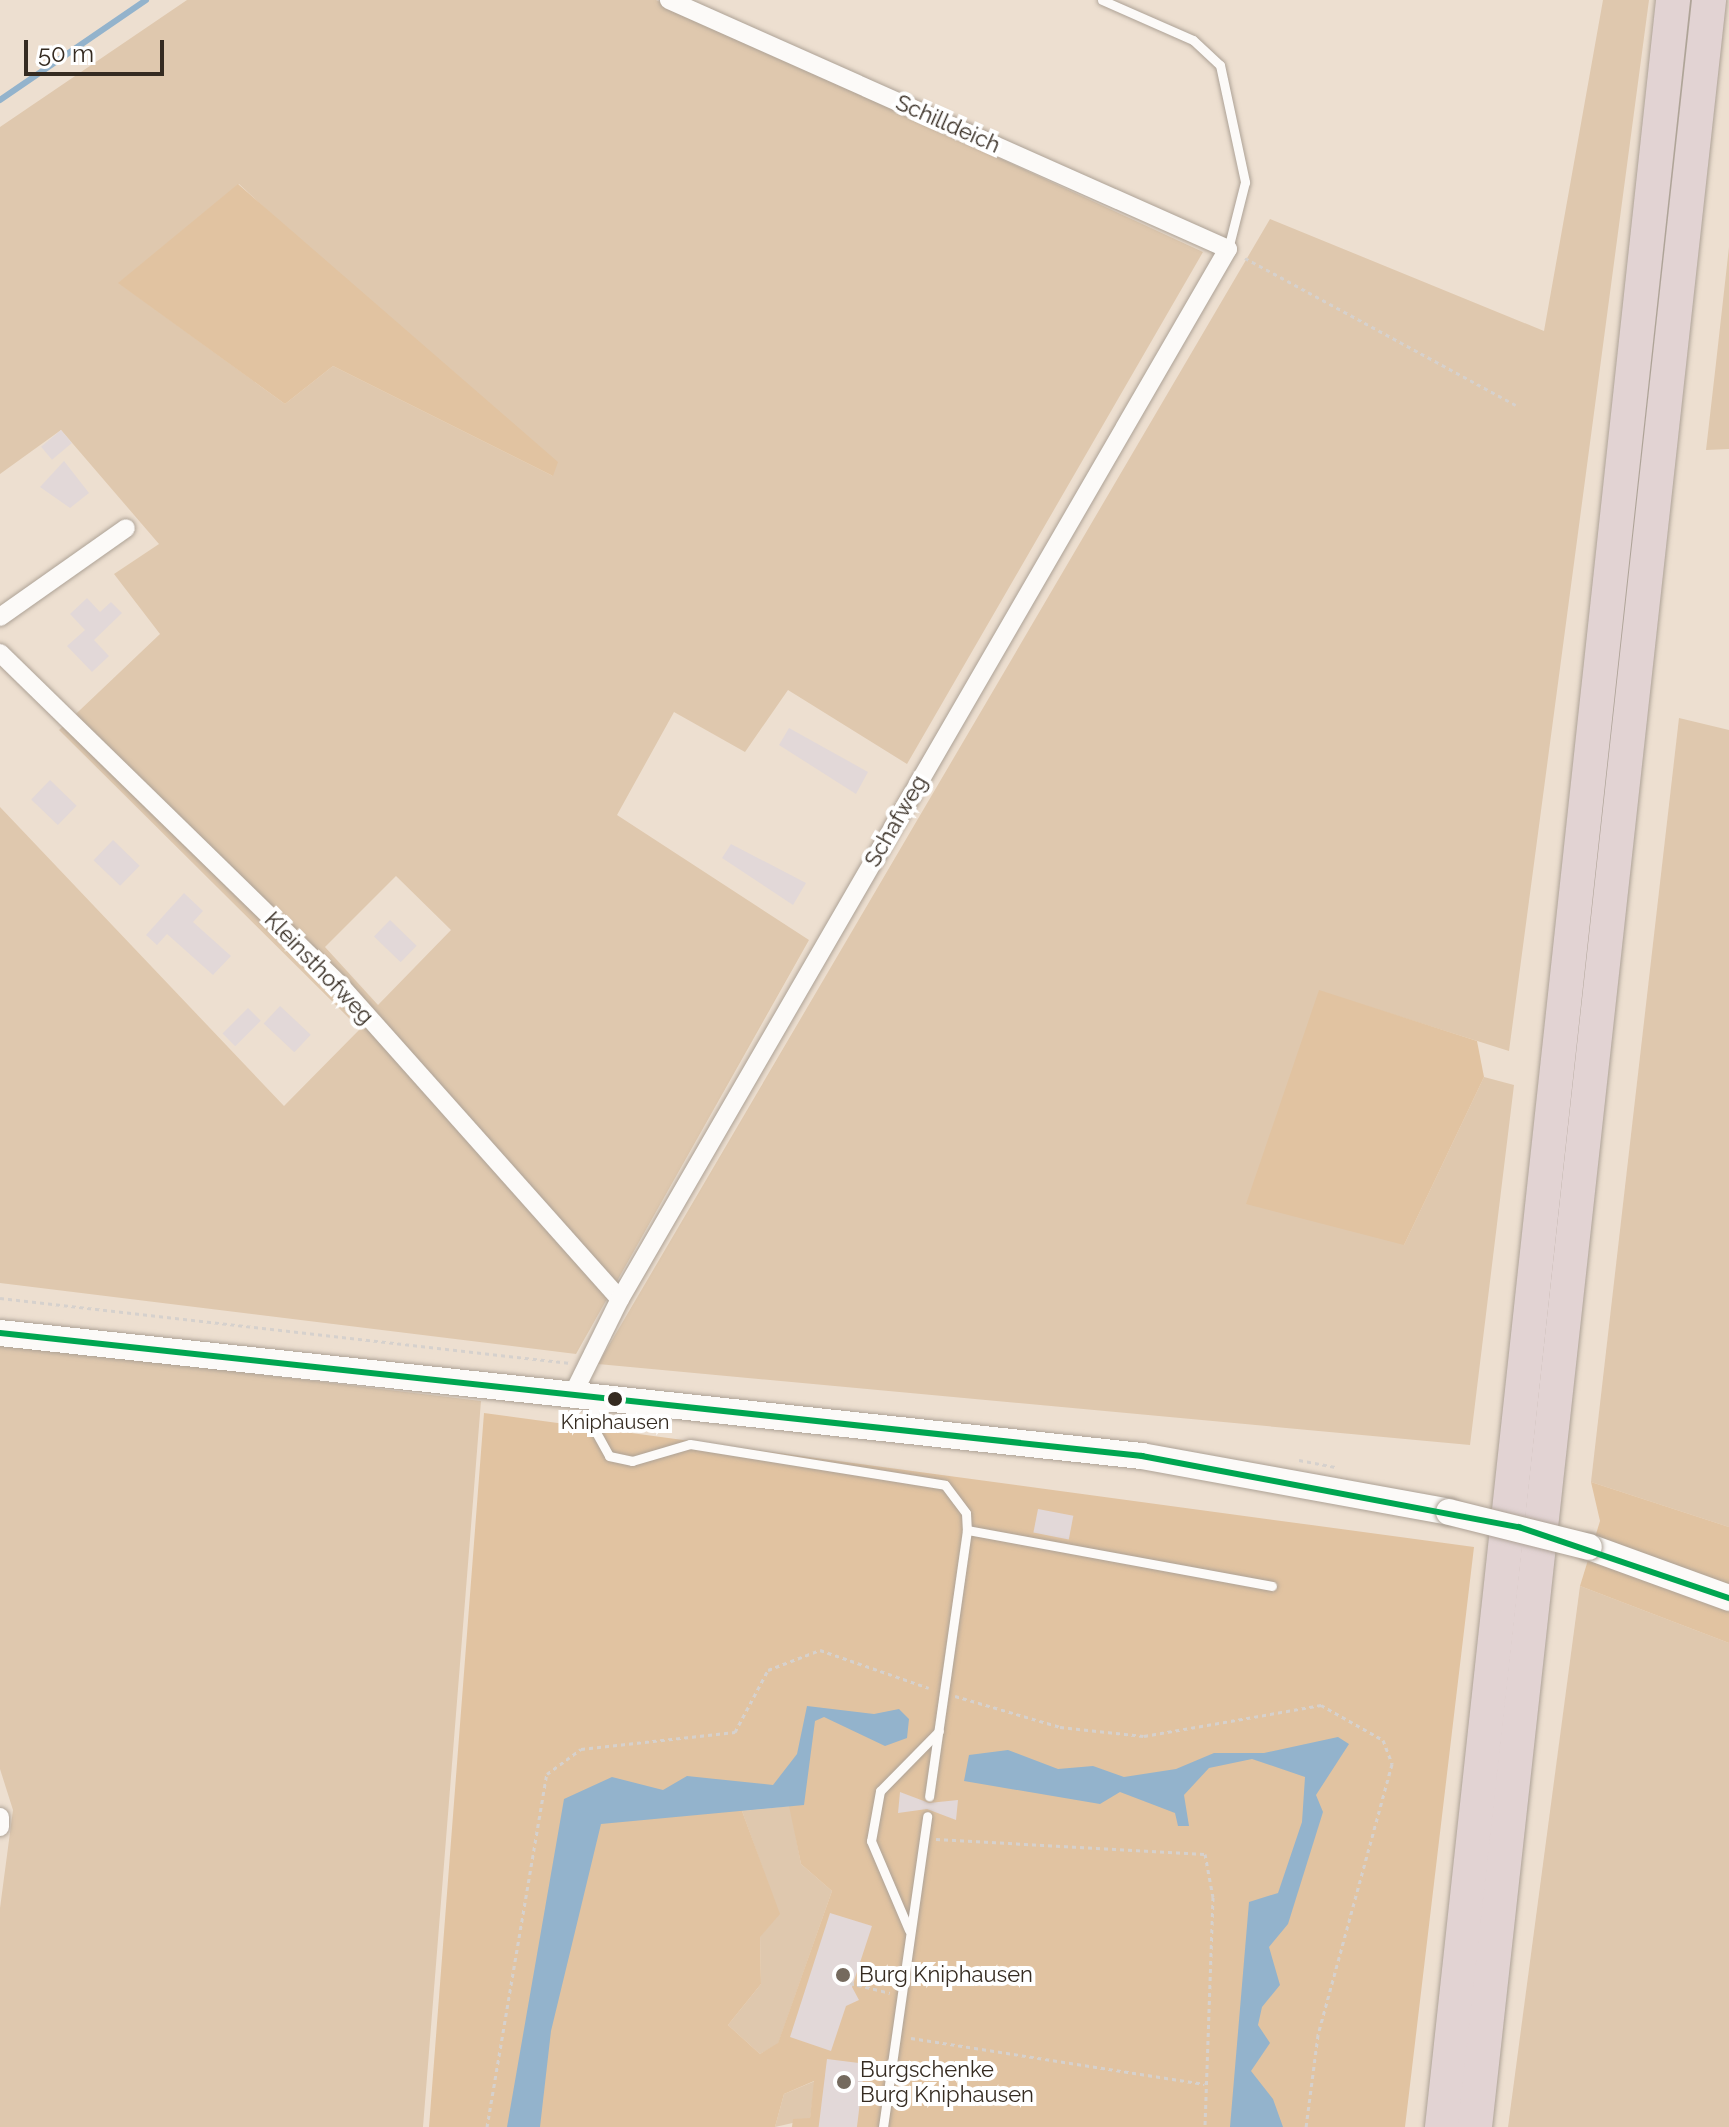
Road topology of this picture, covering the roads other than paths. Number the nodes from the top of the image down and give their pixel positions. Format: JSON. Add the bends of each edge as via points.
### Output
{"nodes":[{"id":1,"x":669,"y":0,"type":"edge"},
{"id":2,"x":1102,"y":0,"type":"edge"},
{"id":3,"x":1673,"y":0,"type":"edge"},
{"id":4,"x":1709,"y":0,"type":"edge"},
{"id":5,"x":1228,"y":249,"type":"junction"},
{"id":6,"x":126,"y":528,"type":"dead end"},
{"id":7,"x":0,"y":617,"type":"edge"},
{"id":8,"x":0,"y":653,"type":"edge"},
{"id":9,"x":620,"y":1299,"type":"junction"},
{"id":10,"x":0,"y":1333,"type":"edge"},
{"id":11,"x":584,"y":1398,"type":"junction"},
{"id":12,"x":967,"y":1530,"type":"junction"},
{"id":13,"x":1272,"y":1586,"type":"dead end"},
{"id":14,"x":1729,"y":1598,"type":"edge"},
{"id":15,"x":939,"y":1731,"type":"junction"},
{"id":16,"x":929,"y":1796,"type":"dead end"},
{"id":17,"x":927,"y":1816,"type":"dead end"},
{"id":18,"x":0,"y":1817,"type":"edge"},
{"id":19,"x":0,"y":1827,"type":"edge"},
{"id":20,"x":909,"y":1930,"type":"junction"},
{"id":21,"x":883,"y":2127,"type":"edge"},
{"id":22,"x":1442,"y":2127,"type":"edge"},
{"id":23,"x":1475,"y":2127,"type":"edge"}],
"edges":[{"from":1,"to":5,"type":"street","name":"Schilldeich"},
{"from":2,"to":5,"type":"lane","via":[[1193,40],[1220,65],[1245,182]]},
{"from":3,"to":22,"type":"highway"},
{"from":4,"to":23,"type":"highway"},
{"from":5,"to":9,"type":"street","name":"Schafweg"},
{"from":6,"to":7,"type":"street"},
{"from":8,"to":9,"type":"street","name":"Kleinsthofweg","via":[[339,984]]},
{"from":9,"to":11,"type":"street","name":"Schafweg","via":[[582,1370]]},
{"from":10,"to":11,"type":"street"},
{"from":11,"to":12,"type":"lane","via":[[609,1456],[632,1461],[690,1444],[945,1485],[966,1513]]},
{"from":11,"to":14,"type":"street","bridge":true,"via":[[1142,1456],[1449,1512],[1589,1547]]},
{"from":12,"to":13,"type":"lane"},
{"from":12,"to":15,"type":"lane"},
{"from":15,"to":16,"type":"lane"},
{"from":15,"to":20,"type":"lane","via":[[880,1791],[871,1841]]},
{"from":17,"to":20,"type":"lane"},
{"from":18,"to":19,"type":"street"},
{"from":20,"to":21,"type":"lane"}]}
